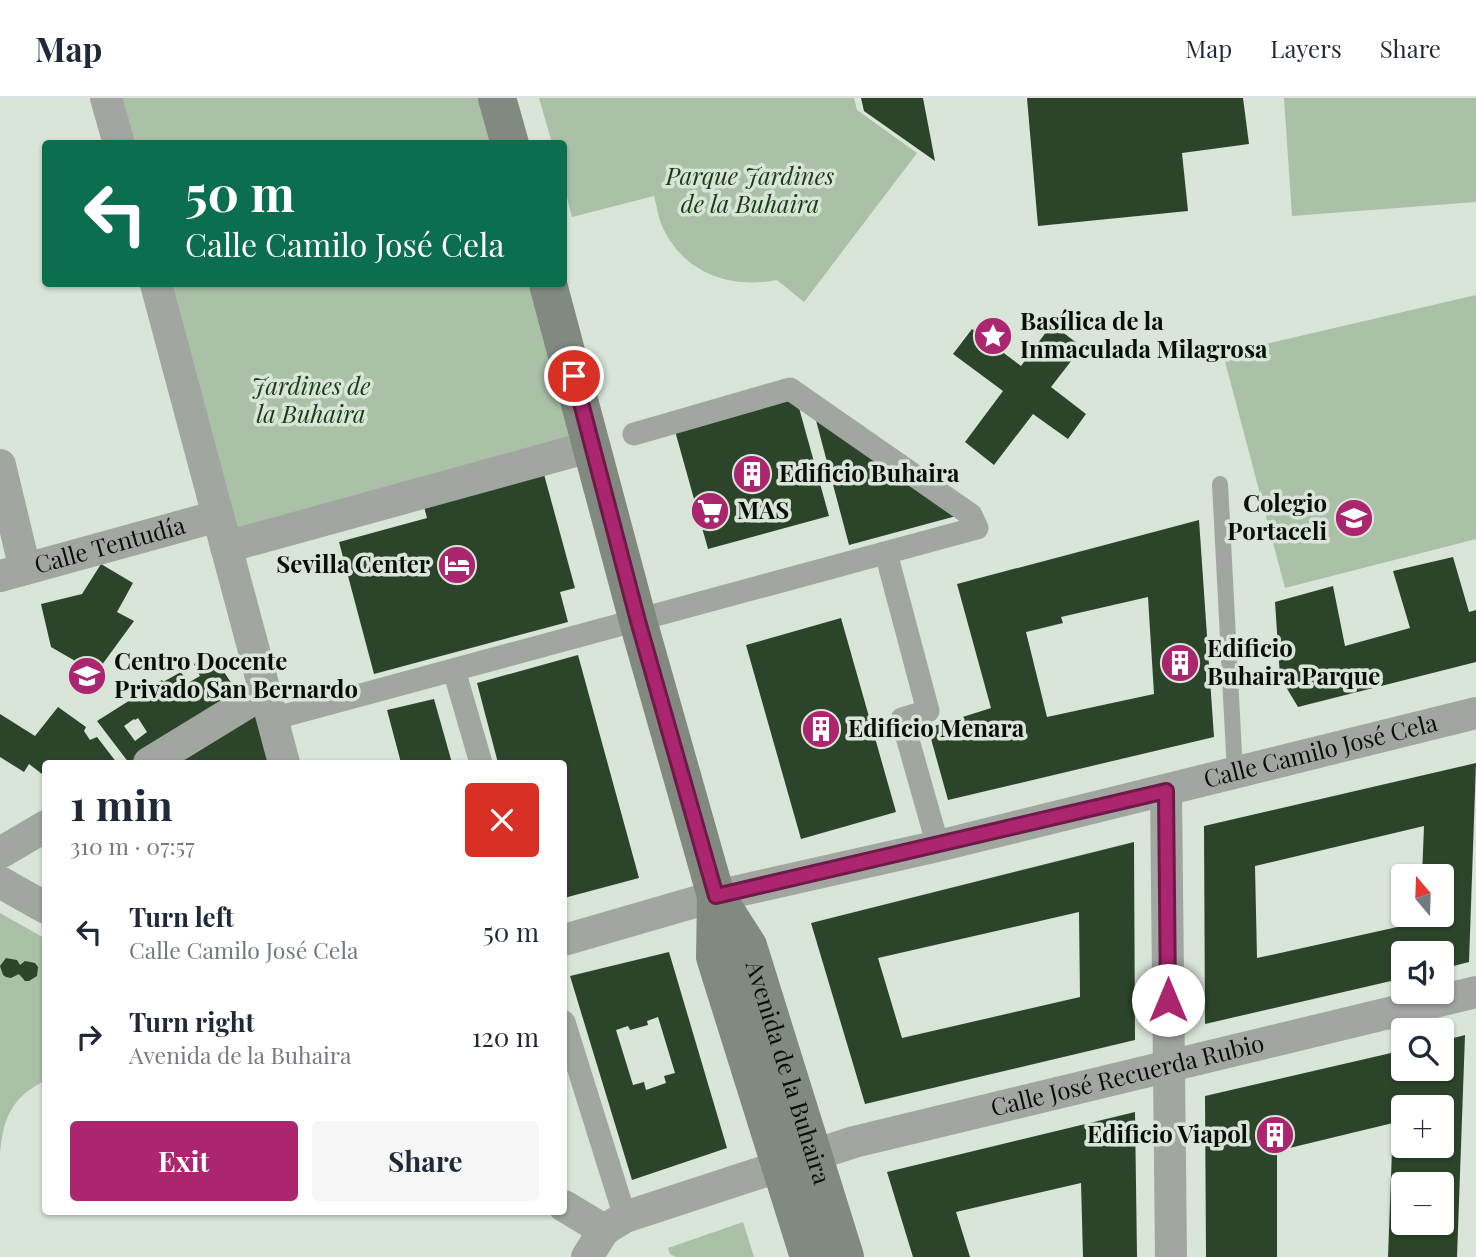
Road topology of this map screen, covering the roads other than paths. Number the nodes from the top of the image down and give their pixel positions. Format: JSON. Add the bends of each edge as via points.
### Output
{"nodes":[{"id":1,"x":106,"y":98,"type":"edge"},
{"id":2,"x":497,"y":98,"type":"edge"},
{"id":3,"x":117,"y":140,"type":"edge"},
{"id":4,"x":509,"y":140,"type":"edge"},
{"id":5,"x":157,"y":287,"type":"edge"},
{"id":6,"x":549,"y":287,"type":"edge"},
{"id":7,"x":634,"y":434,"type":"dead end"},
{"id":8,"x":593,"y":446,"type":"junction"},
{"id":9,"x":0,"y":465,"type":"edge"},
{"id":10,"x":1220,"y":484,"type":"dead end"},
{"id":11,"x":218,"y":516,"type":"junction"},
{"id":12,"x":226,"y":547,"type":"junction"},
{"id":13,"x":886,"y":553,"type":"junction"},
{"id":14,"x":13,"y":572,"type":"edge"},
{"id":15,"x":638,"y":621,"type":"junction"},
{"id":16,"x":454,"y":670,"type":"junction"},
{"id":17,"x":269,"y":706,"type":"junction"},
{"id":18,"x":1476,"y":713,"type":"edge"},
{"id":19,"x":155,"y":760,"type":"edge"},
{"id":20,"x":283,"y":760,"type":"edge"},
{"id":21,"x":480,"y":760,"type":"edge"},
{"id":22,"x":1235,"y":774,"type":"junction"},
{"id":23,"x":1166,"y":791,"type":"junction"},
{"id":24,"x":42,"y":828,"type":"edge"},
{"id":25,"x":939,"y":846,"type":"junction"},
{"id":26,"x":0,"y":853,"type":"edge"},
{"id":27,"x":0,"y":882,"type":"edge"},
{"id":28,"x":716,"y":896,"type":"junction"},
{"id":29,"x":42,"y":906,"type":"edge"},
{"id":30,"x":567,"y":939,"type":"edge"},
{"id":31,"x":1476,"y":992,"type":"edge"},
{"id":32,"x":567,"y":1034,"type":"edge"},
{"id":33,"x":1169,"y":1065,"type":"junction"},
{"id":34,"x":797,"y":1160,"type":"junction"},
{"id":35,"x":567,"y":1207,"type":"edge"},
{"id":36,"x":614,"y":1224,"type":"junction"},
{"id":37,"x":587,"y":1257,"type":"edge"},
{"id":38,"x":809,"y":1257,"type":"edge"},
{"id":39,"x":845,"y":1257,"type":"edge"},
{"id":40,"x":1171,"y":1257,"type":"edge"}],
"edges":[{"from":1,"to":3,"type":"street"},
{"from":2,"to":4,"type":"main road"},
{"from":5,"to":11,"type":"street"},
{"from":6,"to":8,"type":"main road","name":"Avenida de la Buhaira"},
{"from":7,"to":13,"type":"street","via":[[790,388],[971,514],[978,528]]},
{"from":8,"to":12,"type":"street"},
{"from":8,"to":15,"type":"main road","name":"Avenida de la Buhaira"},
{"from":9,"to":14,"type":"street"},
{"from":10,"to":22,"type":"lane"},
{"from":11,"to":12,"type":"street"},
{"from":11,"to":14,"type":"street","name":"Calle Tentudía"},
{"from":12,"to":17,"type":"street"},
{"from":13,"to":15,"type":"street"},
{"from":13,"to":25,"type":"street","via":[[928,711],[902,719]]},
{"from":15,"to":16,"type":"street"},
{"from":15,"to":28,"type":"main road","name":"Avenida de la Buhaira"},
{"from":16,"to":17,"type":"street"},
{"from":16,"to":21,"type":"street"},
{"from":17,"to":19,"type":"street"},
{"from":17,"to":20,"type":"street"},
{"from":18,"to":22,"type":"street","name":"Calle Camilo José Cela"},
{"from":22,"to":23,"type":"street","name":"Calle Camilo José Cela"},
{"from":23,"to":25,"type":"street","name":"Calle Camilo José Cela"},
{"from":23,"to":33,"type":"street"},
{"from":24,"to":26,"type":"street"},
{"from":25,"to":28,"type":"street","name":"Calle Camilo José Cela"},
{"from":27,"to":29,"type":"street"},
{"from":28,"to":30,"type":"street","name":"Calle Camilo José Cela"},
{"from":28,"to":34,"type":"main road","name":"Avenida de la Buhaira","via":[[715,957]]},
{"from":31,"to":33,"type":"street","name":"Calle José Recuerda Rubio"},
{"from":32,"to":36,"type":"street"},
{"from":33,"to":34,"type":"street","name":"Calle José Recuerda Rubio"},
{"from":33,"to":40,"type":"street"},
{"from":34,"to":36,"type":"street","name":"Calle José Recuerda Rubio"},
{"from":34,"to":38,"type":"main road","name":"Avenida de la Buhaira"},
{"from":34,"to":39,"type":"main road","name":"Avenida de la Buhaira"},
{"from":35,"to":36,"type":"street"},
{"from":36,"to":37,"type":"street"}]}
